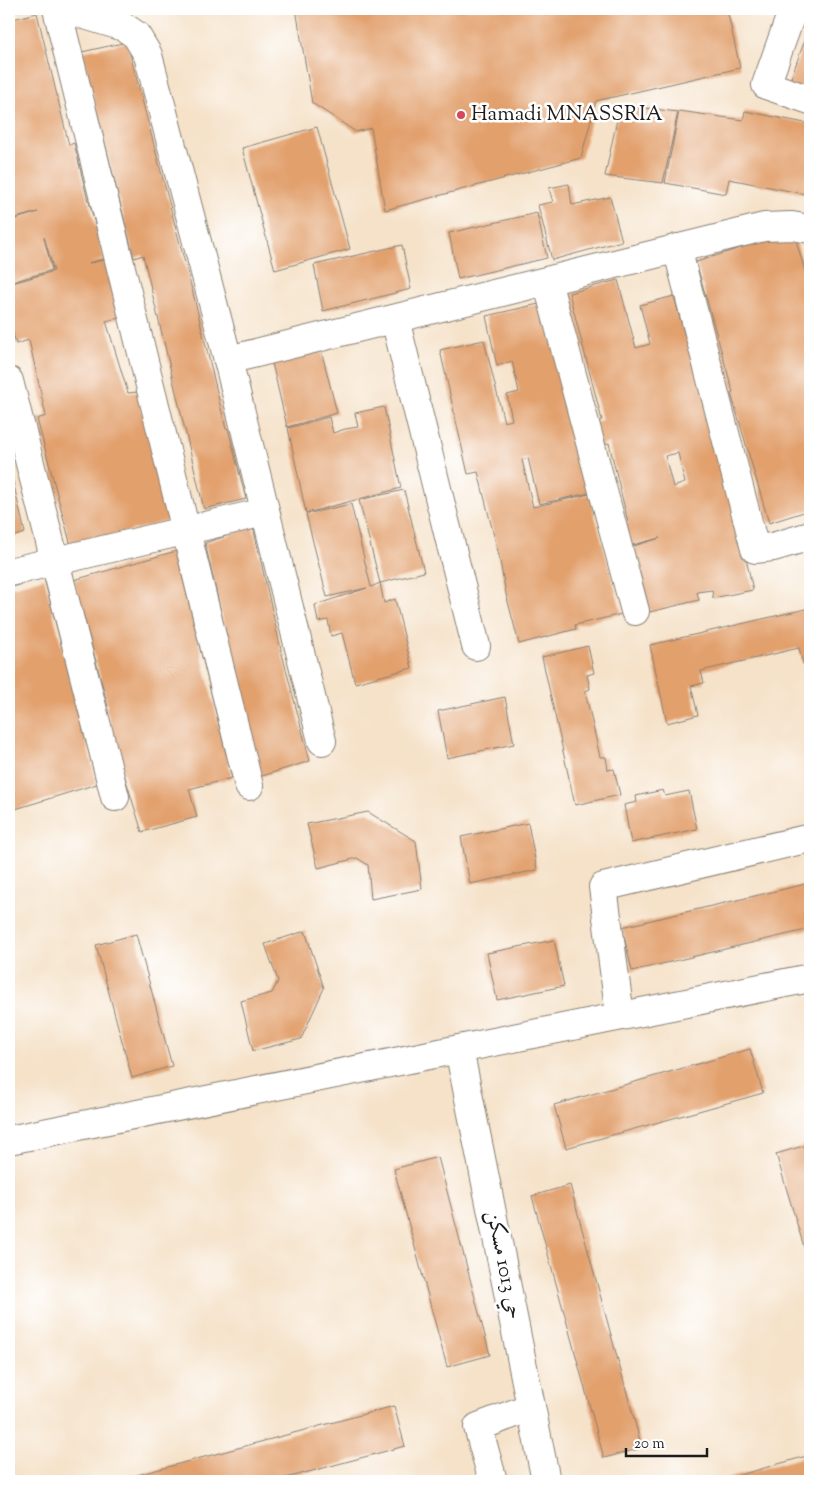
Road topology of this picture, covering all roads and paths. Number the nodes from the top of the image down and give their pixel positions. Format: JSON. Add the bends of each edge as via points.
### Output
{"nodes":[{"id":1,"x":57,"y":9,"type":"edge"},
{"id":2,"x":65,"y":9,"type":"edge"},
{"id":3,"x":793,"y":9,"type":"edge"},
{"id":4,"x":810,"y":100,"type":"edge"},
{"id":5,"x":810,"y":229,"type":"edge"},
{"id":6,"x":677,"y":248,"type":"junction"},
{"id":7,"x":547,"y":281,"type":"junction"},
{"id":8,"x":395,"y":318,"type":"junction"},
{"id":9,"x":228,"y":360,"type":"junction"},
{"id":10,"x":9,"y":381,"type":"edge"},
{"id":11,"x":265,"y":512,"type":"junction"},
{"id":12,"x":186,"y":531,"type":"junction"},
{"id":13,"x":810,"y":536,"type":"edge"},
{"id":14,"x":54,"y":562,"type":"junction"},
{"id":15,"x":9,"y":572,"type":"edge"},
{"id":16,"x":635,"y":611,"type":"dead end"},
{"id":17,"x":476,"y":646,"type":"dead end"},
{"id":18,"x":322,"y":741,"type":"dead end"},
{"id":19,"x":249,"y":786,"type":"dead end"},
{"id":20,"x":115,"y":797,"type":"dead end"},
{"id":21,"x":810,"y":838,"type":"edge"},
{"id":22,"x":810,"y":978,"type":"edge"},
{"id":23,"x":620,"y":1016,"type":"junction"},
{"id":24,"x":459,"y":1049,"type":"junction"},
{"id":25,"x":9,"y":1140,"type":"edge"},
{"id":26,"x":531,"y":1407,"type":"junction"},
{"id":27,"x":493,"y":1481,"type":"edge"},
{"id":28,"x":546,"y":1481,"type":"edge"}],
"edges":[{"from":1,"to":12,"type":"street"},
{"from":2,"to":9,"type":"street","via":[[124,27],[136,35],[148,55]]},
{"from":3,"to":4,"type":"street","via":[[766,85]]},
{"from":5,"to":6,"type":"street","via":[[764,227]]},
{"from":6,"to":7,"type":"street"},
{"from":6,"to":13,"type":"street","via":[[755,549]]},
{"from":7,"to":8,"type":"street"},
{"from":7,"to":16,"type":"street"},
{"from":8,"to":9,"type":"street"},
{"from":8,"to":17,"type":"street"},
{"from":9,"to":11,"type":"street"},
{"from":10,"to":14,"type":"street"},
{"from":11,"to":12,"type":"street"},
{"from":11,"to":18,"type":"street"},
{"from":12,"to":14,"type":"street"},
{"from":12,"to":19,"type":"street"},
{"from":14,"to":15,"type":"street"},
{"from":14,"to":20,"type":"street"},
{"from":21,"to":23,"type":"street","via":[[603,887]]},
{"from":22,"to":23,"type":"street"},
{"from":23,"to":24,"type":"street"},
{"from":24,"to":25,"type":"street"},
{"from":24,"to":26,"type":"street","name":"حي 1013 مسكن"},
{"from":26,"to":27,"type":"street","via":[[478,1426]]},
{"from":26,"to":28,"type":"street","name":"حي 1013 مسكن"}]}
